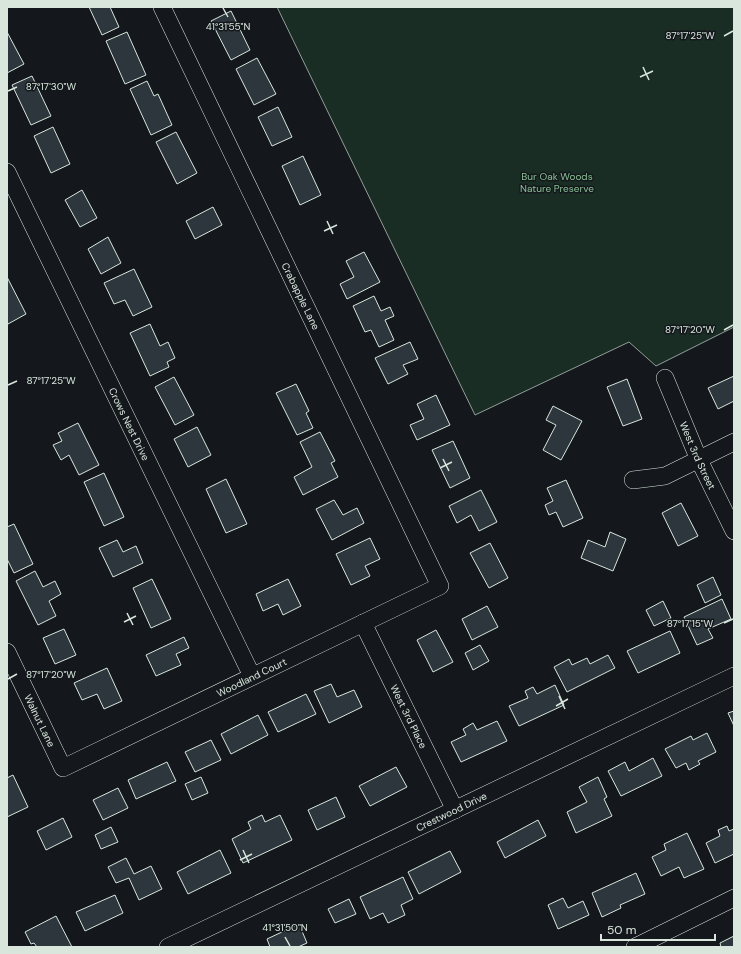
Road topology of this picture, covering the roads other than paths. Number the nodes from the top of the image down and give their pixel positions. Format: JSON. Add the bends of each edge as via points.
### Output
{"nodes":[{"id":1,"x":162,"y":7,"type":"edge"},
{"id":2,"x":7,"y":172,"type":"edge"},
{"id":3,"x":665,"y":378,"type":"dead end"},
{"id":4,"x":734,"y":442,"type":"edge"},
{"id":5,"x":699,"y":460,"type":"junction"},
{"id":6,"x":633,"y":480,"type":"dead end"},
{"id":7,"x":734,"y":530,"type":"edge"},
{"id":8,"x":440,"y":586,"type":"joint"},
{"id":9,"x":363,"y":623,"type":"junction"},
{"id":10,"x":7,"y":652,"type":"edge"},
{"id":11,"x":252,"y":676,"type":"junction"},
{"id":12,"x":734,"y":676,"type":"edge"},
{"id":13,"x":63,"y":768,"type":"joint"},
{"id":14,"x":455,"y":810,"type":"junction"},
{"id":15,"x":734,"y":898,"type":"edge"},
{"id":16,"x":168,"y":947,"type":"edge"},
{"id":17,"x":635,"y":947,"type":"edge"}],
"edges":[{"from":1,"to":8,"type":"street","name":"Crabapple Lane"},
{"from":2,"to":11,"type":"street","name":"Crows Nest Drive"},
{"from":3,"to":5,"type":"street","name":"West 3rd Street"},
{"from":4,"to":5,"type":"street"},
{"from":5,"to":6,"type":"street","via":[[665,476]]},
{"from":5,"to":7,"type":"street","name":"West 3rd Street"},
{"from":8,"to":9,"type":"street","name":"Woodland Court"},
{"from":9,"to":11,"type":"street","name":"Woodland Court"},
{"from":9,"to":14,"type":"street","name":"West 3rd Place"},
{"from":10,"to":13,"type":"street","name":"Walnut Lane"},
{"from":11,"to":13,"type":"street","name":"Woodland Court"},
{"from":12,"to":14,"type":"street","name":"Crestwood Drive"},
{"from":14,"to":16,"type":"street","name":"Crestwood Drive"},
{"from":15,"to":17,"type":"street"}]}
